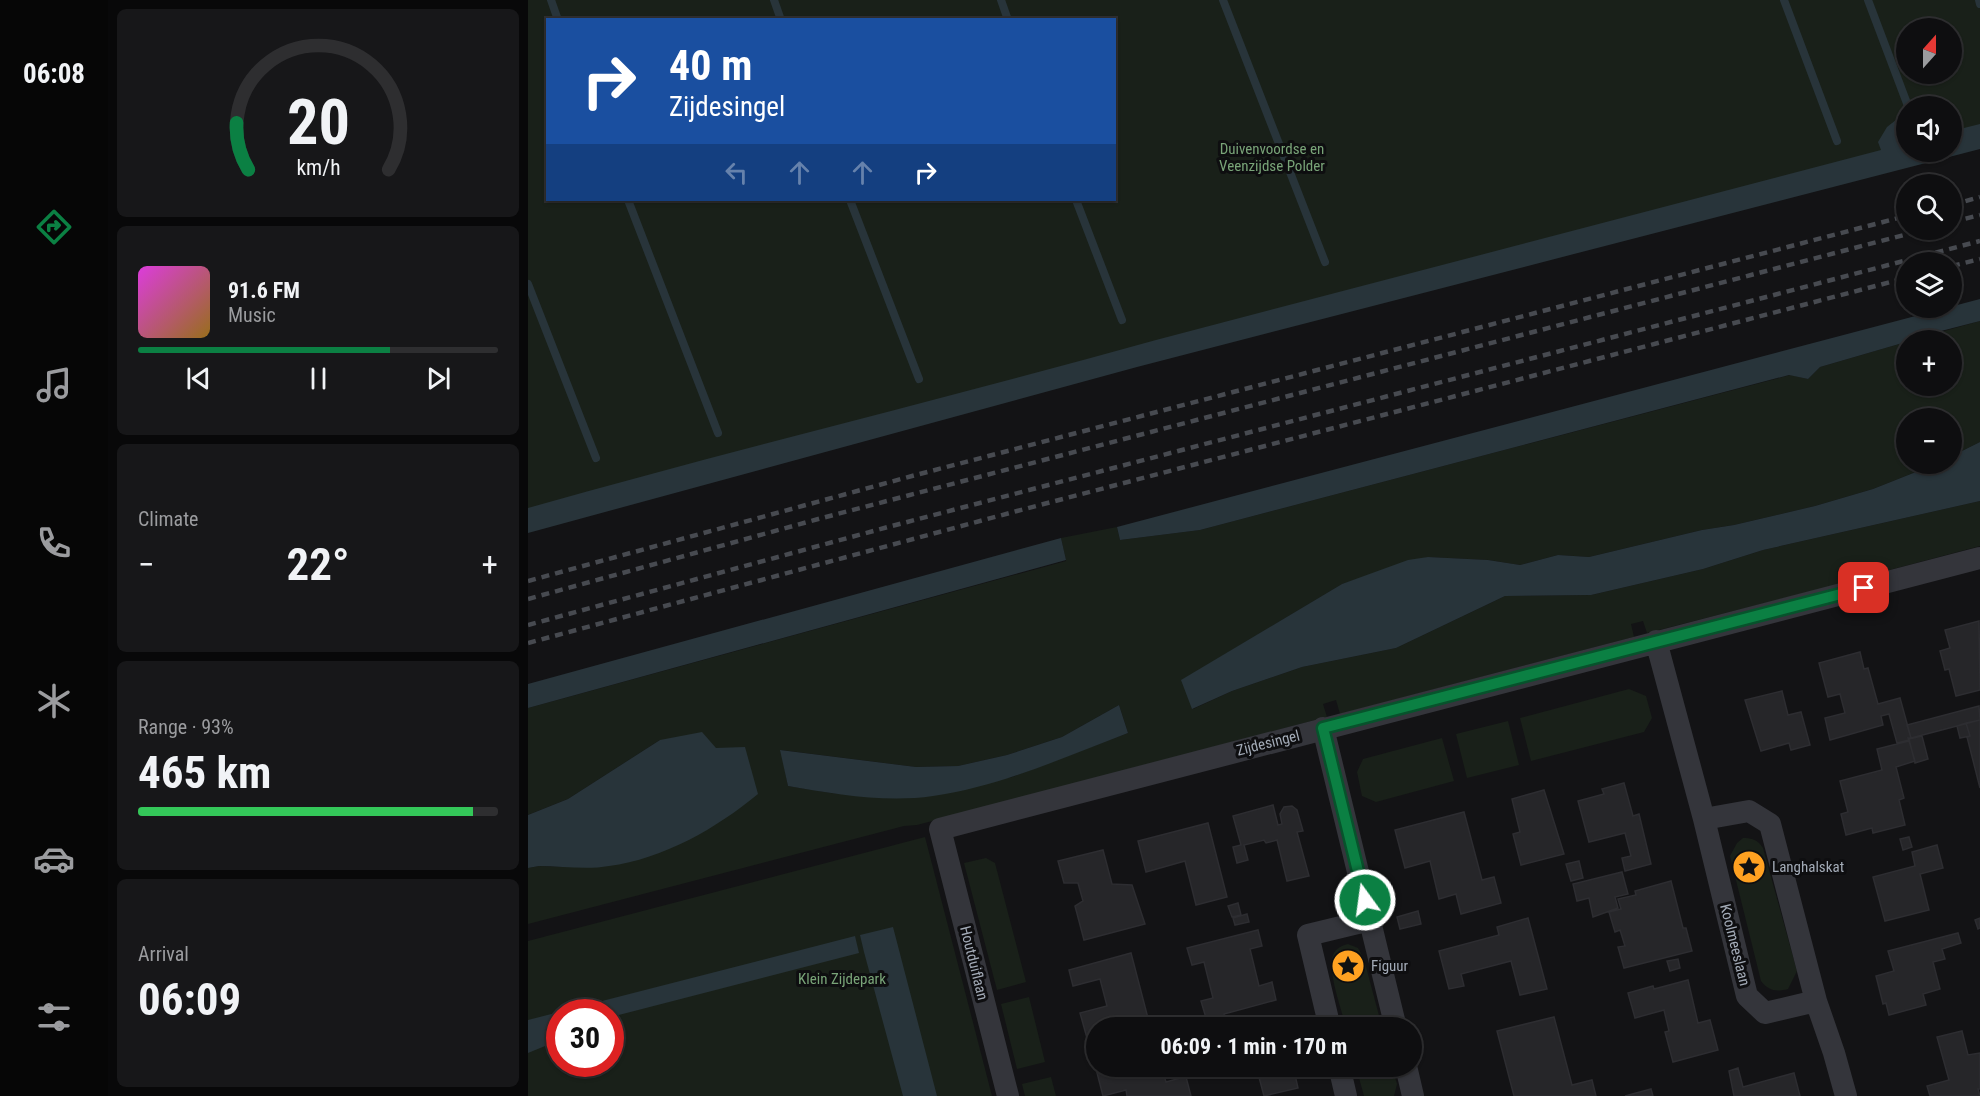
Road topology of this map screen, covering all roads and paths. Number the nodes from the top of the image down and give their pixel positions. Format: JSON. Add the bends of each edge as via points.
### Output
{"nodes":[{"id":1,"x":1980,"y":558,"type":"edge"},
{"id":2,"x":1656,"y":641,"type":"junction"},
{"id":3,"x":1323,"y":728,"type":"junction"},
{"id":4,"x":1704,"y":819,"type":"junction"},
{"id":5,"x":940,"y":829,"type":"joint"},
{"id":6,"x":1370,"y":920,"type":"junction"},
{"id":7,"x":1816,"y":1000,"type":"junction"},
{"id":8,"x":1327,"y":1017,"type":"edge"},
{"id":9,"x":1393,"y":1017,"type":"edge"},
{"id":10,"x":1342,"y":1077,"type":"edge"},
{"id":11,"x":1409,"y":1077,"type":"edge"},
{"id":12,"x":1008,"y":1096,"type":"edge"},
{"id":13,"x":1346,"y":1096,"type":"edge"},
{"id":14,"x":1413,"y":1096,"type":"edge"},
{"id":15,"x":1846,"y":1096,"type":"edge"}],
"edges":[{"from":1,"to":2,"type":"street","name":"Zijdesingel"},
{"from":2,"to":3,"type":"street","name":"Zijdesingel"},
{"from":2,"to":4,"type":"street","name":"Koolmeeslaan"},
{"from":3,"to":5,"type":"street","name":"Zijdesingel"},
{"from":3,"to":6,"type":"street"},
{"from":4,"to":7,"type":"street","via":[[1749,811],[1770,824]]},
{"from":4,"to":7,"type":"street","name":"Koolmeeslaan","via":[[1747,996],[1765,1013]]},
{"from":5,"to":12,"type":"street","name":"Houtduiflaan"},
{"from":6,"to":8,"type":"street","via":[[1308,935]]},
{"from":6,"to":9,"type":"street"},
{"from":7,"to":15,"type":"street"},
{"from":10,"to":13,"type":"street"},
{"from":11,"to":14,"type":"street"}]}
